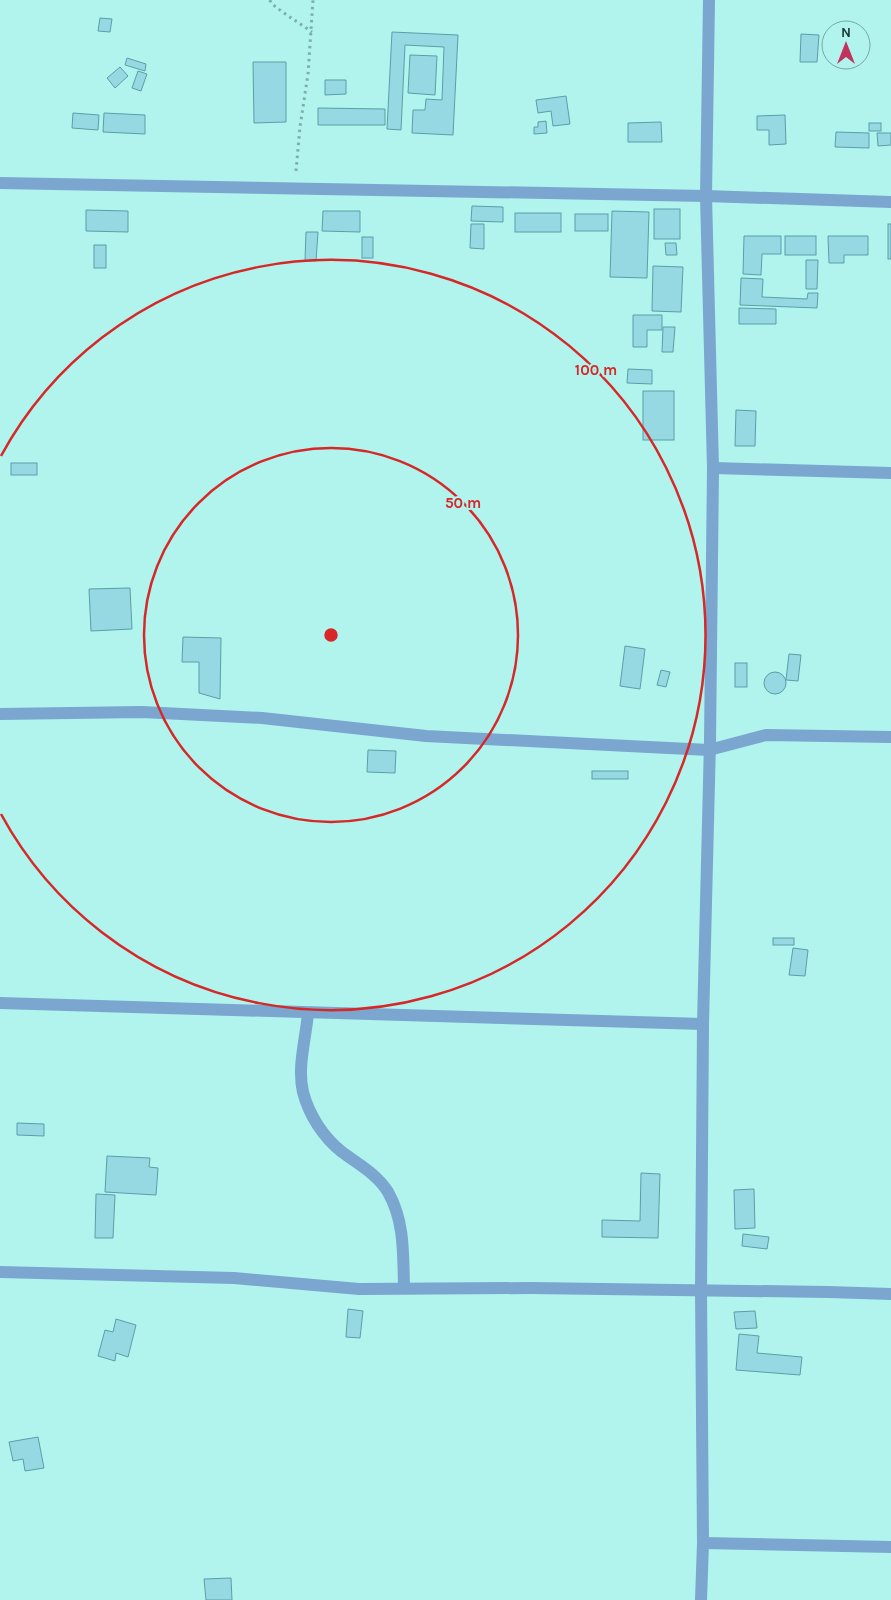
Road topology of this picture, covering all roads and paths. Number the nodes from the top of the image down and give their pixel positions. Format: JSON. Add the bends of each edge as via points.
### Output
{"nodes":[{"id":1,"x":270,"y":0,"type":"edge"},
{"id":2,"x":314,"y":0,"type":"edge"},
{"id":3,"x":709,"y":0,"type":"edge"},
{"id":4,"x":312,"y":32,"type":"junction"},
{"id":5,"x":0,"y":183,"type":"edge"},
{"id":6,"x":293,"y":188,"type":"junction"},
{"id":7,"x":706,"y":196,"type":"junction"},
{"id":8,"x":891,"y":202,"type":"edge"},
{"id":9,"x":713,"y":468,"type":"junction"},
{"id":10,"x":891,"y":473,"type":"edge"},
{"id":11,"x":0,"y":714,"type":"edge"},
{"id":12,"x":891,"y":737,"type":"edge"},
{"id":13,"x":709,"y":750,"type":"junction"},
{"id":14,"x":0,"y":1003,"type":"edge"},
{"id":15,"x":308,"y":1012,"type":"junction"},
{"id":16,"x":703,"y":1024,"type":"junction"},
{"id":17,"x":0,"y":1272,"type":"edge"},
{"id":18,"x":404,"y":1288,"type":"junction"},
{"id":19,"x":701,"y":1290,"type":"junction"},
{"id":20,"x":891,"y":1294,"type":"edge"},
{"id":21,"x":703,"y":1543,"type":"junction"},
{"id":22,"x":891,"y":1547,"type":"edge"},
{"id":23,"x":701,"y":1600,"type":"edge"}],
"edges":[{"from":1,"to":4,"type":"path","via":[[285,16]]},
{"from":2,"to":4,"type":"path"},
{"from":3,"to":7,"type":"street"},
{"from":4,"to":6,"type":"path"},
{"from":5,"to":6,"type":"street"},
{"from":6,"to":7,"type":"street"},
{"from":7,"to":8,"type":"street"},
{"from":7,"to":9,"type":"street"},
{"from":9,"to":10,"type":"street"},
{"from":9,"to":13,"type":"street"},
{"from":11,"to":13,"type":"street","via":[[142,712],[262,718],[435,736]]},
{"from":12,"to":13,"type":"street","via":[[766,735]]},
{"from":13,"to":16,"type":"street"},
{"from":14,"to":15,"type":"street"},
{"from":15,"to":16,"type":"street"},
{"from":15,"to":18,"type":"street","via":[[301,1076],[308,1107],[322,1132],[341,1151],[367,1169],[387,1191],[399,1216]]},
{"from":16,"to":19,"type":"street"},
{"from":17,"to":18,"type":"street","via":[[234,1278],[359,1289]]},
{"from":18,"to":19,"type":"street"},
{"from":19,"to":20,"type":"street"},
{"from":19,"to":21,"type":"street"},
{"from":21,"to":22,"type":"street"},
{"from":21,"to":23,"type":"street"}]}
